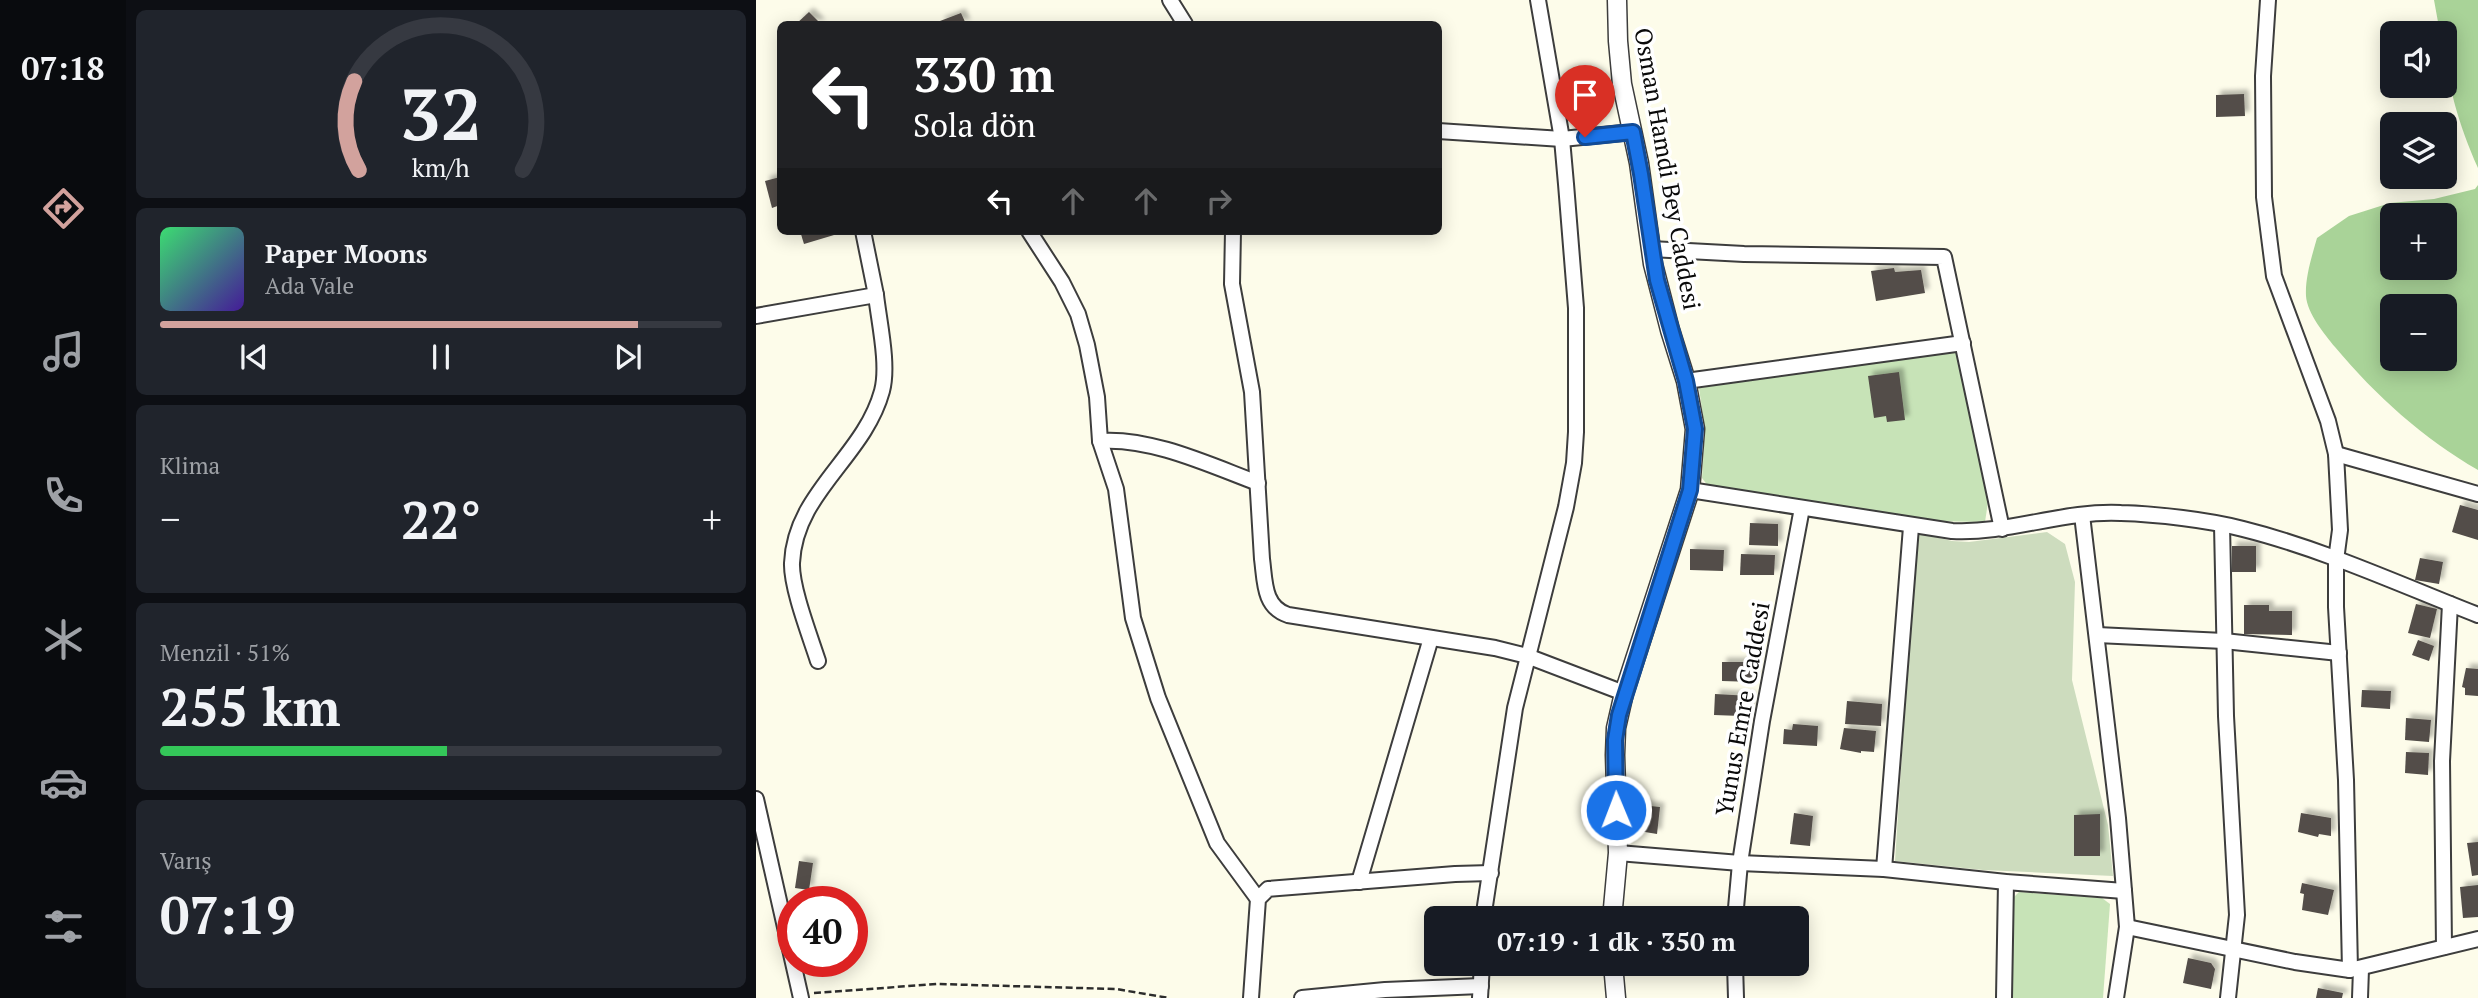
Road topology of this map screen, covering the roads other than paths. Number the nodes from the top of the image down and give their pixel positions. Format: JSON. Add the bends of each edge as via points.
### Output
{"nodes":[{"id":1,"x":1170,"y":0,"type":"edge"},
{"id":2,"x":1538,"y":0,"type":"edge"},
{"id":3,"x":1617,"y":0,"type":"edge"},
{"id":4,"x":2268,"y":0,"type":"edge"},
{"id":5,"x":1183,"y":21,"type":"edge"},
{"id":6,"x":1442,"y":131,"type":"edge"},
{"id":7,"x":1633,"y":132,"type":"junction"},
{"id":8,"x":1562,"y":139,"type":"junction"},
{"id":9,"x":864,"y":235,"type":"edge"},
{"id":10,"x":1032,"y":235,"type":"edge"},
{"id":11,"x":1233,"y":235,"type":"edge"},
{"id":12,"x":1651,"y":249,"type":"junction"},
{"id":13,"x":876,"y":295,"type":"junction"},
{"id":14,"x":756,"y":316,"type":"edge"},
{"id":15,"x":1963,"y":343,"type":"junction"},
{"id":16,"x":1686,"y":381,"type":"junction"},
{"id":17,"x":1100,"y":440,"type":"junction"},
{"id":18,"x":2336,"y":454,"type":"junction"},
{"id":19,"x":1258,"y":483,"type":"junction"},
{"id":20,"x":1690,"y":490,"type":"junction"},
{"id":21,"x":2478,"y":494,"type":"edge"},
{"id":22,"x":1802,"y":508,"type":"junction"},
{"id":23,"x":2082,"y":515,"type":"junction"},
{"id":24,"x":2222,"y":525,"type":"junction"},
{"id":25,"x":1911,"y":527,"type":"junction"},
{"id":26,"x":2002,"y":529,"type":"junction"},
{"id":27,"x":2336,"y":560,"type":"junction"},
{"id":28,"x":2450,"y":604,"type":"junction"},
{"id":29,"x":2478,"y":615,"type":"edge"},
{"id":30,"x":2097,"y":635,"type":"junction"},
{"id":31,"x":1431,"y":638,"type":"junction"},
{"id":32,"x":2224,"y":641,"type":"junction"},
{"id":33,"x":2339,"y":653,"type":"junction"},
{"id":34,"x":1527,"y":656,"type":"junction"},
{"id":35,"x":818,"y":661,"type":"dead end"},
{"id":36,"x":1624,"y":693,"type":"junction"},
{"id":37,"x":756,"y":799,"type":"edge"},
{"id":38,"x":1618,"y":853,"type":"junction"},
{"id":39,"x":1740,"y":863,"type":"junction"},
{"id":40,"x":1884,"y":869,"type":"junction"},
{"id":41,"x":1491,"y":873,"type":"junction"},
{"id":42,"x":2006,"y":882,"type":"junction"},
{"id":43,"x":1359,"y":883,"type":"junction"},
{"id":44,"x":2124,"y":891,"type":"junction"},
{"id":45,"x":1258,"y":899,"type":"junction"},
{"id":46,"x":1485,"y":906,"type":"edge"},
{"id":47,"x":1613,"y":906,"type":"edge"},
{"id":48,"x":1736,"y":906,"type":"edge"},
{"id":49,"x":2127,"y":927,"type":"junction"},
{"id":50,"x":2478,"y":939,"type":"edge"},
{"id":51,"x":2444,"y":947,"type":"junction"},
{"id":52,"x":2234,"y":949,"type":"junction"},
{"id":53,"x":2356,"y":970,"type":"junction"},
{"id":54,"x":1614,"y":976,"type":"edge"},
{"id":55,"x":1735,"y":976,"type":"edge"},
{"id":56,"x":1481,"y":992,"type":"edge"},
{"id":57,"x":801,"y":996,"type":"edge"},
{"id":58,"x":1251,"y":998,"type":"edge"},
{"id":59,"x":1302,"y":998,"type":"edge"},
{"id":60,"x":1616,"y":998,"type":"edge"},
{"id":61,"x":1736,"y":998,"type":"edge"},
{"id":62,"x":2004,"y":998,"type":"edge"},
{"id":63,"x":2116,"y":998,"type":"edge"},
{"id":64,"x":2228,"y":998,"type":"edge"},
{"id":65,"x":2360,"y":998,"type":"edge"}],
"edges":[{"from":1,"to":5,"type":"street"},
{"from":2,"to":8,"type":"street"},
{"from":3,"to":7,"type":"street","name":"Osman Hamdi Bey Caddesi","via":[[1622,83]]},
{"from":4,"to":18,"type":"street","via":[[2264,197],[2274,276]]},
{"from":6,"to":8,"type":"street"},
{"from":7,"to":8,"type":"street"},
{"from":7,"to":12,"type":"street","name":"Osman Hamdi Bey Caddesi"},
{"from":8,"to":34,"type":"street","via":[[1576,308],[1576,442],[1566,507]]},
{"from":9,"to":13,"type":"street"},
{"from":10,"to":17,"type":"street","via":[[1078,314],[1097,397]]},
{"from":11,"to":19,"type":"street","via":[[1233,299],[1250,374]]},
{"from":12,"to":15,"type":"street","via":[[1944,257]]},
{"from":12,"to":16,"type":"street","name":"Osman Hamdi Bey Caddesi"},
{"from":13,"to":14,"type":"street"},
{"from":13,"to":35,"type":"street","via":[[882,391],[864,431],[821,488],[794,540],[793,574]]},
{"from":15,"to":16,"type":"street"},
{"from":15,"to":26,"type":"street"},
{"from":16,"to":20,"type":"street","name":"Osman Hamdi Bey Caddesi","via":[[1695,429]]},
{"from":17,"to":19,"type":"street","via":[[1123,440],[1166,451]]},
{"from":17,"to":45,"type":"street","via":[[1116,489],[1133,618],[1158,698],[1217,843]]},
{"from":18,"to":21,"type":"street"},
{"from":18,"to":27,"type":"street","via":[[2340,530]]},
{"from":19,"to":31,"type":"street","via":[[1266,587],[1276,610]]},
{"from":20,"to":22,"type":"street"},
{"from":20,"to":36,"type":"street","name":"Osman Hamdi Bey Caddesi"},
{"from":22,"to":25,"type":"street"},
{"from":22,"to":39,"type":"street","name":"Yunus Emre Caddesi"},
{"from":23,"to":24,"type":"street","via":[[2135,514]]},
{"from":23,"to":26,"type":"street"},
{"from":23,"to":30,"type":"street"},
{"from":24,"to":27,"type":"street","via":[[2261,533]]},
{"from":24,"to":32,"type":"street"},
{"from":25,"to":26,"type":"street","via":[[1970,532]]},
{"from":25,"to":40,"type":"street"},
{"from":27,"to":28,"type":"street"},
{"from":27,"to":33,"type":"street"},
{"from":28,"to":29,"type":"street"},
{"from":28,"to":51,"type":"street","via":[[2442,761]]},
{"from":30,"to":32,"type":"street"},
{"from":30,"to":44,"type":"street"},
{"from":31,"to":34,"type":"street"},
{"from":31,"to":43,"type":"street"},
{"from":32,"to":33,"type":"street"},
{"from":32,"to":52,"type":"street","via":[[2237,915]]},
{"from":33,"to":53,"type":"street"},
{"from":34,"to":36,"type":"street"},
{"from":34,"to":41,"type":"street"},
{"from":36,"to":38,"type":"street","name":"Osman Hamdi Bey Caddesi","via":[[1615,740]]},
{"from":37,"to":57,"type":"street"},
{"from":38,"to":39,"type":"street"},
{"from":38,"to":47,"type":"street","name":"Osman Hamdi Bey Caddesi"},
{"from":39,"to":40,"type":"street"},
{"from":39,"to":48,"type":"street","name":"Yunus Emre Caddesi"},
{"from":40,"to":42,"type":"street"},
{"from":41,"to":43,"type":"street"},
{"from":41,"to":46,"type":"street"},
{"from":42,"to":44,"type":"street"},
{"from":42,"to":62,"type":"street"},
{"from":43,"to":45,"type":"street","via":[[1268,889]]},
{"from":44,"to":49,"type":"street"},
{"from":45,"to":58,"type":"street"},
{"from":49,"to":52,"type":"street"},
{"from":49,"to":63,"type":"street"},
{"from":50,"to":51,"type":"street"},
{"from":51,"to":53,"type":"street"},
{"from":52,"to":53,"type":"street"},
{"from":52,"to":64,"type":"street"},
{"from":53,"to":65,"type":"street"},
{"from":54,"to":60,"type":"street"},
{"from":55,"to":61,"type":"street"},
{"from":56,"to":59,"type":"street","via":[[1385,990]]}]}
